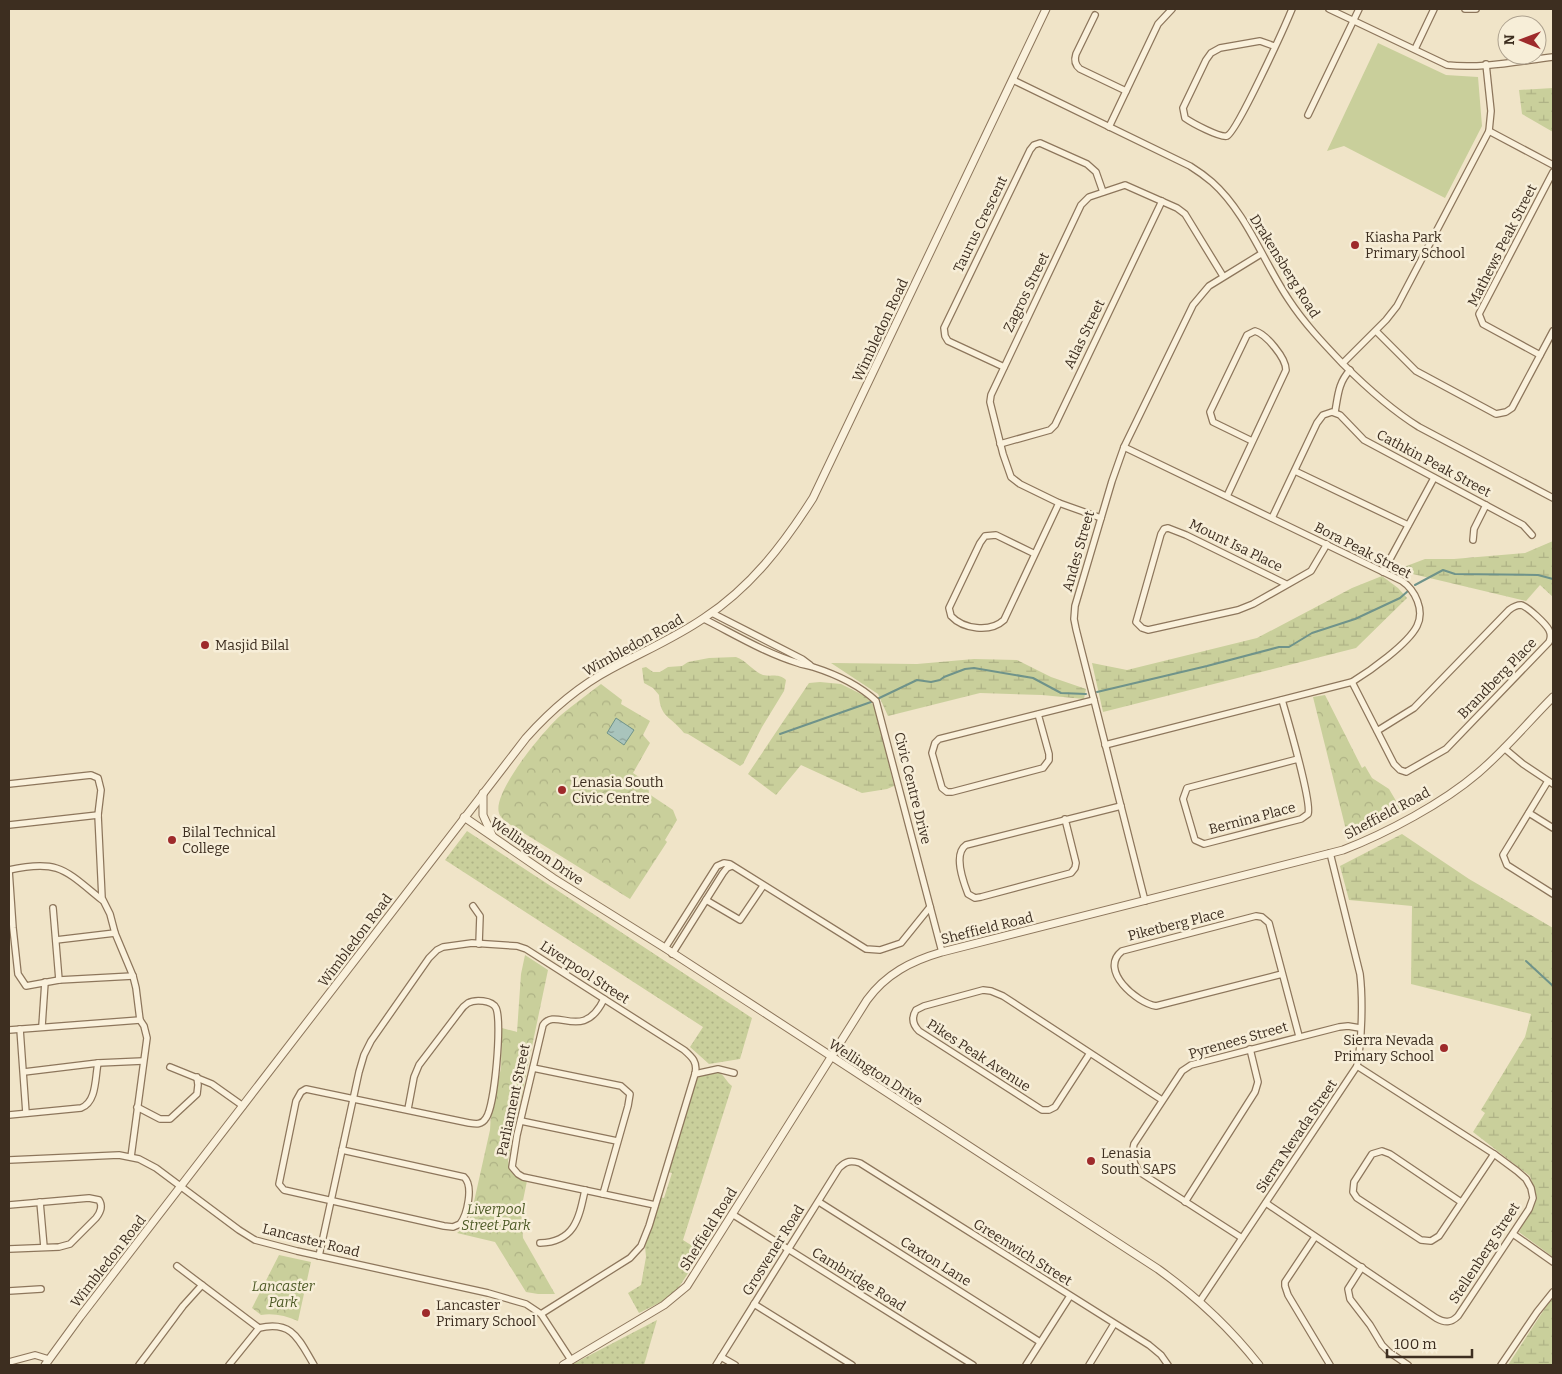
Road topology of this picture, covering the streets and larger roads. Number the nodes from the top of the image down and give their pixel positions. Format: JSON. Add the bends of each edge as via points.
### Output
{"nodes":[{"id":1,"x":1046,"y":9,"type":"edge"},
{"id":2,"x":1172,"y":9,"type":"edge"},
{"id":3,"x":1292,"y":9,"type":"edge"},
{"id":4,"x":1329,"y":9,"type":"edge"},
{"id":5,"x":1359,"y":9,"type":"edge"},
{"id":6,"x":1434,"y":9,"type":"edge"},
{"id":7,"x":1465,"y":9,"type":"edge"},
{"id":8,"x":1476,"y":9,"type":"edge"},
{"id":9,"x":1095,"y":15,"type":"dead end"},
{"id":10,"x":1353,"y":20,"type":"junction"},
{"id":11,"x":1274,"y":46,"type":"junction"},
{"id":12,"x":1415,"y":49,"type":"junction"},
{"id":13,"x":1553,"y":57,"type":"edge"},
{"id":14,"x":1486,"y":64,"type":"junction"},
{"id":15,"x":1013,"y":80,"type":"junction"},
{"id":16,"x":1126,"y":91,"type":"junction"},
{"id":17,"x":1308,"y":115,"type":"dead end"},
{"id":18,"x":1109,"y":127,"type":"junction"},
{"id":19,"x":1489,"y":131,"type":"junction"},
{"id":20,"x":1553,"y":165,"type":"edge"},
{"id":21,"x":1553,"y":172,"type":"edge"},
{"id":22,"x":1103,"y":192,"type":"junction"},
{"id":23,"x":1162,"y":201,"type":"junction"},
{"id":24,"x":1261,"y":254,"type":"junction"},
{"id":25,"x":1223,"y":276,"type":"junction"},
{"id":26,"x":1376,"y":331,"type":"junction"},
{"id":27,"x":1553,"y":331,"type":"edge"},
{"id":28,"x":1540,"y":355,"type":"junction"},
{"id":29,"x":1343,"y":363,"type":"junction"},
{"id":30,"x":1004,"y":367,"type":"junction"},
{"id":31,"x":1350,"y":370,"type":"junction"},
{"id":32,"x":1335,"y":412,"type":"junction"},
{"id":33,"x":1252,"y":441,"type":"junction"},
{"id":34,"x":1000,"y":444,"type":"junction"},
{"id":35,"x":1124,"y":447,"type":"junction"},
{"id":36,"x":1295,"y":471,"type":"junction"},
{"id":37,"x":1434,"y":478,"type":"junction"},
{"id":38,"x":1226,"y":496,"type":"junction"},
{"id":39,"x":1553,"y":498,"type":"edge"},
{"id":40,"x":1059,"y":503,"type":"junction"},
{"id":41,"x":1486,"y":506,"type":"junction"},
{"id":42,"x":1101,"y":518,"type":"junction"},
{"id":43,"x":1272,"y":518,"type":"junction"},
{"id":44,"x":1408,"y":525,"type":"junction"},
{"id":45,"x":1532,"y":535,"type":"dead end"},
{"id":46,"x":1473,"y":540,"type":"dead end"},
{"id":47,"x":1327,"y":544,"type":"junction"},
{"id":48,"x":1035,"y":554,"type":"junction"},
{"id":49,"x":1383,"y":572,"type":"junction"},
{"id":50,"x":1286,"y":584,"type":"junction"},
{"id":51,"x":712,"y":613,"type":"junction"},
{"id":52,"x":704,"y":619,"type":"junction"},
{"id":53,"x":812,"y":666,"type":"junction"},
{"id":54,"x":1352,"y":682,"type":"junction"},
{"id":55,"x":1553,"y":697,"type":"edge"},
{"id":56,"x":1094,"y":700,"type":"junction"},
{"id":57,"x":1282,"y":700,"type":"junction"},
{"id":58,"x":1038,"y":714,"type":"junction"},
{"id":59,"x":1377,"y":731,"type":"junction"},
{"id":60,"x":1105,"y":745,"type":"junction"},
{"id":61,"x":1504,"y":748,"type":"junction"},
{"id":62,"x":1298,"y":759,"type":"junction"},
{"id":63,"x":1551,"y":783,"type":"edge"},
{"id":64,"x":9,"y":784,"type":"edge"},
{"id":65,"x":483,"y":792,"type":"junction"},
{"id":66,"x":1121,"y":806,"type":"junction"},
{"id":67,"x":1529,"y":813,"type":"junction"},
{"id":68,"x":98,"y":815,"type":"junction"},
{"id":69,"x":464,"y":817,"type":"junction"},
{"id":70,"x":1065,"y":819,"type":"junction"},
{"id":71,"x":9,"y":825,"type":"edge"},
{"id":72,"x":1553,"y":828,"type":"edge"},
{"id":73,"x":494,"y":838,"type":"junction"},
{"id":74,"x":1330,"y":853,"type":"junction"},
{"id":75,"x":732,"y":866,"type":"junction"},
{"id":76,"x":9,"y":870,"type":"edge"},
{"id":77,"x":763,"y":886,"type":"junction"},
{"id":78,"x":1553,"y":894,"type":"edge"},
{"id":79,"x":102,"y":900,"type":"junction"},
{"id":80,"x":696,"y":900,"type":"junction"},
{"id":81,"x":1145,"y":901,"type":"junction"},
{"id":82,"x":705,"y":902,"type":"junction"},
{"id":83,"x":473,"y":906,"type":"dead end"},
{"id":84,"x":930,"y":907,"type":"junction"},
{"id":85,"x":53,"y":908,"type":"dead end"},
{"id":86,"x":115,"y":933,"type":"junction"},
{"id":87,"x":56,"y":940,"type":"junction"},
{"id":88,"x":479,"y":944,"type":"junction"},
{"id":89,"x":665,"y":948,"type":"junction"},
{"id":90,"x":942,"y":952,"type":"junction"},
{"id":91,"x":672,"y":954,"type":"junction"},
{"id":92,"x":1282,"y":974,"type":"junction"},
{"id":93,"x":133,"y":976,"type":"junction"},
{"id":94,"x":59,"y":980,"type":"junction"},
{"id":95,"x":45,"y":982,"type":"junction"},
{"id":96,"x":604,"y":999,"type":"junction"},
{"id":97,"x":140,"y":1020,"type":"junction"},
{"id":98,"x":42,"y":1026,"type":"junction"},
{"id":99,"x":1360,"y":1028,"type":"junction"},
{"id":100,"x":20,"y":1029,"type":"junction"},
{"id":101,"x":9,"y":1030,"type":"edge"},
{"id":102,"x":1298,"y":1036,"type":"junction"},
{"id":103,"x":1250,"y":1050,"type":"junction"},
{"id":104,"x":1090,"y":1053,"type":"junction"},
{"id":105,"x":831,"y":1057,"type":"junction"},
{"id":106,"x":143,"y":1061,"type":"junction"},
{"id":107,"x":98,"y":1063,"type":"junction"},
{"id":108,"x":1358,"y":1066,"type":"junction"},
{"id":109,"x":170,"y":1067,"type":"dead end"},
{"id":110,"x":533,"y":1068,"type":"junction"},
{"id":111,"x":24,"y":1072,"type":"junction"},
{"id":112,"x":734,"y":1073,"type":"dead end"},
{"id":113,"x":695,"y":1074,"type":"junction"},
{"id":114,"x":197,"y":1077,"type":"junction"},
{"id":115,"x":354,"y":1099,"type":"junction"},
{"id":116,"x":1162,"y":1100,"type":"junction"},
{"id":117,"x":243,"y":1106,"type":"junction"},
{"id":118,"x":137,"y":1107,"type":"junction"},
{"id":119,"x":408,"y":1109,"type":"junction"},
{"id":120,"x":26,"y":1113,"type":"junction"},
{"id":121,"x":9,"y":1114,"type":"edge"},
{"id":122,"x":521,"y":1121,"type":"junction"},
{"id":123,"x":617,"y":1141,"type":"junction"},
{"id":124,"x":342,"y":1150,"type":"junction"},
{"id":125,"x":1494,"y":1154,"type":"junction"},
{"id":126,"x":131,"y":1157,"type":"junction"},
{"id":127,"x":9,"y":1160,"type":"edge"},
{"id":128,"x":860,"y":1163,"type":"joint"},
{"id":129,"x":182,"y":1186,"type":"junction"},
{"id":130,"x":585,"y":1190,"type":"junction"},
{"id":131,"x":603,"y":1194,"type":"junction"},
{"id":132,"x":40,"y":1202,"type":"junction"},
{"id":133,"x":331,"y":1202,"type":"junction"},
{"id":134,"x":818,"y":1202,"type":"junction"},
{"id":135,"x":1185,"y":1202,"type":"junction"},
{"id":136,"x":1462,"y":1202,"type":"junction"},
{"id":137,"x":1266,"y":1203,"type":"junction"},
{"id":138,"x":9,"y":1205,"type":"edge"},
{"id":139,"x":655,"y":1205,"type":"junction"},
{"id":140,"x":732,"y":1214,"type":"junction"},
{"id":141,"x":1513,"y":1234,"type":"junction"},
{"id":142,"x":1315,"y":1237,"type":"junction"},
{"id":143,"x":1242,"y":1238,"type":"junction"},
{"id":144,"x":540,"y":1243,"type":"dead end"},
{"id":145,"x":44,"y":1247,"type":"junction"},
{"id":146,"x":9,"y":1249,"type":"edge"},
{"id":147,"x":788,"y":1249,"type":"junction"},
{"id":148,"x":319,"y":1256,"type":"junction"},
{"id":149,"x":1553,"y":1262,"type":"edge"},
{"id":150,"x":177,"y":1266,"type":"dead end"},
{"id":151,"x":1362,"y":1267,"type":"junction"},
{"id":152,"x":202,"y":1285,"type":"junction"},
{"id":153,"x":41,"y":1288,"type":"dead end"},
{"id":154,"x":9,"y":1291,"type":"edge"},
{"id":155,"x":1553,"y":1292,"type":"edge"},
{"id":156,"x":1070,"y":1296,"type":"junction"},
{"id":157,"x":1200,"y":1301,"type":"junction"},
{"id":158,"x":754,"y":1304,"type":"junction"},
{"id":159,"x":541,"y":1314,"type":"junction"},
{"id":160,"x":1114,"y":1324,"type":"junction"},
{"id":161,"x":259,"y":1328,"type":"junction"},
{"id":162,"x":1040,"y":1342,"type":"junction"},
{"id":163,"x":722,"y":1356,"type":"junction"},
{"id":164,"x":571,"y":1360,"type":"junction"},
{"id":165,"x":9,"y":1362,"type":"edge"},
{"id":166,"x":47,"y":1362,"type":"edge"},
{"id":167,"x":139,"y":1365,"type":"edge"},
{"id":168,"x":229,"y":1365,"type":"edge"},
{"id":169,"x":314,"y":1365,"type":"edge"},
{"id":170,"x":563,"y":1365,"type":"edge"},
{"id":171,"x":716,"y":1365,"type":"edge"},
{"id":172,"x":735,"y":1365,"type":"edge"},
{"id":173,"x":852,"y":1365,"type":"edge"},
{"id":174,"x":972,"y":1365,"type":"edge"},
{"id":175,"x":1026,"y":1365,"type":"edge"},
{"id":176,"x":1089,"y":1365,"type":"edge"},
{"id":177,"x":1168,"y":1365,"type":"edge"},
{"id":178,"x":1259,"y":1365,"type":"edge"},
{"id":179,"x":1330,"y":1365,"type":"edge"},
{"id":180,"x":1408,"y":1365,"type":"edge"},
{"id":181,"x":1502,"y":1365,"type":"edge"}],
"edges":[{"from":1,"to":15,"type":"street","name":"Wimbledon Road"},
{"from":2,"to":16,"type":"street","via":[[1158,24]]},
{"from":3,"to":11,"type":"street"},
{"from":4,"to":10,"type":"street"},
{"from":5,"to":10,"type":"street"},
{"from":6,"to":12,"type":"street"},
{"from":7,"to":8,"type":"street"},
{"from":9,"to":16,"type":"street","via":[[1074,58],[1076,65]]},
{"from":10,"to":12,"type":"street"},
{"from":10,"to":17,"type":"street"},
{"from":11,"to":11,"type":"street","via":[[1229,135],[1220,135],[1185,118],[1183,108],[1211,52],[1260,41]]},
{"from":12,"to":14,"type":"street","via":[[1447,65]]},
{"from":13,"to":14,"type":"street"},
{"from":14,"to":19,"type":"street","via":[[1491,111]]},
{"from":15,"to":18,"type":"street","name":"Drakensberg Road"},
{"from":15,"to":51,"type":"street","name":"Wimbledon Road","via":[[813,498],[766,565]]},
{"from":16,"to":18,"type":"street"},
{"from":18,"to":24,"type":"street","name":"Drakensberg Road","via":[[1190,166],[1212,182],[1228,199]]},
{"from":19,"to":20,"type":"street"},
{"from":19,"to":26,"type":"street","via":[[1397,306]]},
{"from":21,"to":28,"type":"street","name":"Mathews Peak Street","via":[[1479,314],[1483,324]]},
{"from":22,"to":23,"type":"street","name":"Zagros Street","via":[[1125,185]]},
{"from":22,"to":30,"type":"street","name":"Zagros Street","via":[[1087,198],[1081,205]]},
{"from":22,"to":30,"type":"street","name":"Taurus Crescent","via":[[1096,172],[1087,164],[1040,143],[1030,150],[944,328],[948,341]]},
{"from":23,"to":25,"type":"street","name":"Zagros Street","via":[[1185,214]]},
{"from":23,"to":34,"type":"street","name":"Atlas Street","via":[[1055,425],[1050,430]]},
{"from":24,"to":25,"type":"street","name":"Andes Street"},
{"from":24,"to":29,"type":"street","name":"Drakensberg Road","via":[[1301,318]]},
{"from":25,"to":35,"type":"street","name":"Andes Street","via":[[1204,290],[1193,305]]},
{"from":26,"to":28,"type":"street","via":[[1416,371],[1494,414],[1512,408]]},
{"from":26,"to":29,"type":"street"},
{"from":27,"to":28,"type":"street"},
{"from":29,"to":31,"type":"street","name":"Drakensberg Road"},
{"from":30,"to":34,"type":"street","name":"Zagros Street","via":[[990,399]]},
{"from":31,"to":32,"type":"street","via":[[1339,386]]},
{"from":31,"to":39,"type":"street","name":"Drakensberg Road","via":[[1402,416]]},
{"from":32,"to":36,"type":"street","via":[[1321,416]]},
{"from":32,"to":37,"type":"street","name":"Cathkin Peak Street","via":[[1364,440]]},
{"from":33,"to":33,"type":"street","via":[[1282,381],[1286,366],[1262,333],[1255,331],[1247,334],[1210,414],[1213,422]]},
{"from":33,"to":38,"type":"street"},
{"from":34,"to":40,"type":"street","name":"Zagros Street","via":[[1011,477]]},
{"from":35,"to":38,"type":"street","name":"Bora Peak Street"},
{"from":35,"to":42,"type":"street","name":"Andes Street"},
{"from":36,"to":43,"type":"street"},
{"from":36,"to":44,"type":"street"},
{"from":37,"to":41,"type":"street","name":"Cathkin Peak Street"},
{"from":37,"to":44,"type":"street"},
{"from":38,"to":43,"type":"street","name":"Bora Peak Street"},
{"from":40,"to":42,"type":"street","name":"Zagros Street"},
{"from":40,"to":48,"type":"street"},
{"from":41,"to":45,"type":"street","name":"Cathkin Peak Street","via":[[1523,525]]},
{"from":41,"to":46,"type":"street","via":[[1474,529]]},
{"from":42,"to":56,"type":"street","name":"Andes Street","via":[[1074,613]]},
{"from":43,"to":47,"type":"street","name":"Bora Peak Street"},
{"from":44,"to":49,"type":"street"},
{"from":47,"to":49,"type":"street","name":"Bora Peak Street"},
{"from":47,"to":50,"type":"street","name":"Mount Isa Place","via":[[1311,571]]},
{"from":48,"to":48,"type":"street","via":[[1001,623],[991,627],[972,627],[951,616],[949,608],[985,536],[996,535]]},
{"from":49,"to":54,"type":"street","name":"Bora Peak Street","via":[[1410,588],[1417,601],[1419,619],[1412,634],[1378,665]]},
{"from":50,"to":50,"type":"street","name":"Mount Isa Place","via":[[1238,610],[1148,630],[1136,622],[1162,531],[1168,528]]},
{"from":51,"to":52,"type":"street","name":"Wimbledon Road"},
{"from":51,"to":53,"type":"street","name":"Civic Centre Drive"},
{"from":52,"to":53,"type":"street","name":"Civic Centre Drive","via":[[798,664]]},
{"from":52,"to":65,"type":"street","name":"Wimbledon Road","via":[[610,670],[566,699],[526,738]]},
{"from":53,"to":84,"type":"street","name":"Civic Centre Drive","via":[[861,688],[876,701]]},
{"from":54,"to":57,"type":"street","name":"Bora Peak Street"},
{"from":54,"to":59,"type":"street","name":"Brandberg Place"},
{"from":55,"to":61,"type":"street","name":"Sheffield Road"},
{"from":56,"to":58,"type":"street"},
{"from":56,"to":60,"type":"street","name":"Andes Street"},
{"from":57,"to":60,"type":"street","name":"Bora Peak Street"},
{"from":57,"to":62,"type":"street","name":"Bernina Place"},
{"from":58,"to":58,"type":"street","via":[[936,741],[932,753],[942,788],[952,792],[1043,768],[1049,754]]},
{"from":59,"to":59,"type":"street","name":"Brandberg Place","via":[[1400,770],[1406,772],[1424,762],[1446,748],[1549,642],[1549,630],[1528,609],[1522,605],[1515,606],[1414,708]]},
{"from":60,"to":66,"type":"street","name":"Andes Street"},
{"from":61,"to":63,"type":"street"},
{"from":61,"to":74,"type":"street","name":"Sheffield Road","via":[[1465,784],[1442,798],[1382,833]]},
{"from":62,"to":62,"type":"street","name":"Bernina Place","via":[[1309,803],[1309,812],[1304,818],[1204,844],[1195,840],[1183,799],[1187,788]]},
{"from":63,"to":67,"type":"street"},
{"from":64,"to":68,"type":"street","via":[[95,775],[101,790]]},
{"from":65,"to":69,"type":"street","name":"Wimbledon Road"},
{"from":65,"to":73,"type":"street","via":[[484,819]]},
{"from":66,"to":70,"type":"street"},
{"from":66,"to":81,"type":"street","name":"Andes Street"},
{"from":67,"to":72,"type":"street"},
{"from":67,"to":78,"type":"street","via":[[1505,851],[1504,859],[1507,865]]},
{"from":68,"to":71,"type":"street"},
{"from":68,"to":79,"type":"street"},
{"from":69,"to":73,"type":"street","name":"Wellington Drive"},
{"from":69,"to":117,"type":"street","name":"Wimbledon Road"},
{"from":70,"to":70,"type":"street","via":[[963,847],[959,860],[968,894],[981,897],[1072,873],[1076,863]]},
{"from":73,"to":89,"type":"street","name":"Wellington Drive"},
{"from":74,"to":81,"type":"street","name":"Sheffield Road"},
{"from":74,"to":99,"type":"street","name":"Sierra Nevada Street","via":[[1359,967]]},
{"from":75,"to":77,"type":"street"},
{"from":75,"to":80,"type":"street","via":[[724,863],[717,866]]},
{"from":75,"to":82,"type":"street","via":[[723,872]]},
{"from":76,"to":79,"type":"street","via":[[35,865],[54,866],[72,875]]},
{"from":76,"to":95,"type":"street","via":[[12,928],[20,977],[26,986]]},
{"from":77,"to":82,"type":"street","via":[[740,920]]},
{"from":77,"to":84,"type":"street","via":[[870,950],[901,943]]},
{"from":79,"to":86,"type":"street"},
{"from":80,"to":82,"type":"street"},
{"from":80,"to":89,"type":"street"},
{"from":81,"to":90,"type":"street","name":"Sheffield Road"},
{"from":82,"to":91,"type":"street"},
{"from":83,"to":88,"type":"street","via":[[480,916]]},
{"from":84,"to":90,"type":"street","name":"Civic Centre Drive"},
{"from":85,"to":87,"type":"street"},
{"from":86,"to":87,"type":"street"},
{"from":86,"to":93,"type":"street"},
{"from":87,"to":94,"type":"street"},
{"from":88,"to":96,"type":"street","name":"Liverpool Street","via":[[526,949]]},
{"from":88,"to":115,"type":"street","name":"Liverpool Street","via":[[443,947],[429,958],[366,1048]]},
{"from":89,"to":91,"type":"street","name":"Wellington Drive"},
{"from":90,"to":105,"type":"street","name":"Sheffield Road","via":[[907,964],[888,977],[872,994]]},
{"from":91,"to":105,"type":"street","name":"Wellington Drive"},
{"from":92,"to":92,"type":"street","name":"Piketberg Place","via":[[1269,923],[1260,916],[1122,951],[1114,964],[1123,987],[1144,1002],[1156,1006]]},
{"from":92,"to":102,"type":"street","name":"Piketberg Place"},
{"from":93,"to":94,"type":"street"},
{"from":93,"to":97,"type":"street"},
{"from":94,"to":95,"type":"street"},
{"from":95,"to":98,"type":"street"},
{"from":96,"to":110,"type":"street","name":"Parliament Street","via":[[597,1012],[585,1021],[552,1019],[545,1022]]},
{"from":96,"to":113,"type":"street","name":"Liverpool Street","via":[[688,1053],[696,1066]]},
{"from":97,"to":98,"type":"street"},
{"from":97,"to":106,"type":"street","via":[[147,1038]]},
{"from":98,"to":100,"type":"street"},
{"from":99,"to":102,"type":"street","name":"Pyrenees Street","via":[[1344,1026]]},
{"from":99,"to":108,"type":"street","name":"Sierra Nevada Street"},
{"from":100,"to":101,"type":"street"},
{"from":100,"to":111,"type":"street"},
{"from":102,"to":103,"type":"street","name":"Pyrenees Street"},
{"from":103,"to":116,"type":"street","name":"Pyrenees Street","via":[[1188,1067]]},
{"from":103,"to":135,"type":"street","via":[[1258,1082],[1255,1092]]},
{"from":104,"to":104,"type":"street","name":"Pikes Peak Avenue","via":[[991,990],[924,1006],[916,1010],[913,1017],[919,1031],[1042,1110],[1055,1107]]},
{"from":104,"to":116,"type":"street","name":"Pikes Peak Avenue"},
{"from":105,"to":140,"type":"street","name":"Sheffield Road"},
{"from":105,"to":157,"type":"street","name":"Wellington Drive","via":[[1158,1269]]},
{"from":106,"to":107,"type":"street"},
{"from":106,"to":118,"type":"street"},
{"from":107,"to":111,"type":"street"},
{"from":107,"to":120,"type":"street","via":[[92,1096],[86,1106]]},
{"from":108,"to":125,"type":"street","name":"Stellenberg Street"},
{"from":108,"to":137,"type":"street","name":"Sierra Nevada Street"},
{"from":109,"to":114,"type":"street"},
{"from":110,"to":122,"type":"street","name":"Parliament Street"},
{"from":110,"to":123,"type":"street","via":[[625,1088],[630,1099]]},
{"from":111,"to":120,"type":"street"},
{"from":112,"to":113,"type":"street","via":[[718,1069]]},
{"from":113,"to":139,"type":"street"},
{"from":114,"to":117,"type":"street"},
{"from":114,"to":118,"type":"street","via":[[196,1094],[170,1120],[160,1119]]},
{"from":115,"to":119,"type":"street"},
{"from":115,"to":124,"type":"street","name":"Liverpool Street"},
{"from":115,"to":133,"type":"street","via":[[303,1090],[296,1101],[290,1127],[280,1186],[284,1190]]},
{"from":116,"to":135,"type":"street","name":"Pyrenees Street","via":[[1134,1144],[1134,1163],[1141,1173]]},
{"from":117,"to":129,"type":"street","name":"Wimbledon Road"},
{"from":118,"to":126,"type":"street"},
{"from":119,"to":119,"type":"street","via":[[416,1070],[446,1028],[469,1002],[492,1003],[498,1018],[496,1061],[492,1100],[485,1120],[473,1124]]},
{"from":120,"to":121,"type":"street"},
{"from":122,"to":123,"type":"street"},
{"from":122,"to":130,"type":"street","name":"Parliament Street","via":[[512,1162],[514,1171],[523,1177]]},
{"from":123,"to":131,"type":"street"},
{"from":124,"to":133,"type":"street","name":"Liverpool Street"},
{"from":124,"to":133,"type":"street","via":[[464,1177],[470,1191],[460,1224],[450,1226]]},
{"from":125,"to":136,"type":"street"},
{"from":125,"to":141,"type":"street","name":"Stellenberg Street","via":[[1526,1179],[1532,1191],[1531,1204]]},
{"from":126,"to":127,"type":"street","name":"Lancaster Road"},
{"from":126,"to":129,"type":"street","name":"Lancaster Road","via":[[156,1168]]},
{"from":128,"to":134,"type":"street","name":"Grosvener Road","via":[[844,1163]]},
{"from":128,"to":156,"type":"street","name":"Greenwich Street"},
{"from":129,"to":148,"type":"street","name":"Lancaster Road","via":[[256,1240]]},
{"from":129,"to":166,"type":"street","name":"Wimbledon Road"},
{"from":130,"to":131,"type":"street","name":"Parliament Street"},
{"from":130,"to":144,"type":"street","via":[[574,1228],[552,1241]]},
{"from":131,"to":139,"type":"street","name":"Parliament Street"},
{"from":132,"to":138,"type":"street"},
{"from":132,"to":145,"type":"street"},
{"from":132,"to":145,"type":"street","via":[[89,1198],[99,1200],[101,1205],[99,1214],[75,1241],[65,1246]]},
{"from":133,"to":148,"type":"street","name":"Liverpool Street"},
{"from":134,"to":147,"type":"street","name":"Grosvener Road"},
{"from":134,"to":162,"type":"street","name":"Caxton Lane"},
{"from":135,"to":143,"type":"street","name":"Pyrenees Street"},
{"from":136,"to":136,"type":"street","via":[[1382,1151],[1372,1154],[1353,1186],[1357,1198],[1424,1242],[1432,1242],[1439,1236]]},
{"from":137,"to":142,"type":"street","name":"Stellenberg Street"},
{"from":137,"to":143,"type":"street","name":"Sierra Nevada Street"},
{"from":139,"to":159,"type":"street","via":[[645,1236],[635,1253]]},
{"from":140,"to":147,"type":"street","name":"Cambridge Road"},
{"from":140,"to":164,"type":"street","name":"Sheffield Road","via":[[681,1292]]},
{"from":141,"to":149,"type":"street"},
{"from":141,"to":151,"type":"street","name":"Stellenberg Street","via":[[1458,1316],[1449,1322],[1436,1318]]},
{"from":142,"to":151,"type":"street","name":"Stellenberg Street"},
{"from":142,"to":179,"type":"street","via":[[1284,1286]]},
{"from":143,"to":157,"type":"street","name":"Sierra Nevada Street"},
{"from":145,"to":146,"type":"street"},
{"from":147,"to":158,"type":"street","name":"Grosvener Road"},
{"from":147,"to":174,"type":"street","name":"Cambridge Road"},
{"from":148,"to":159,"type":"street","name":"Lancaster Road","via":[[504,1297],[526,1304]]},
{"from":150,"to":152,"type":"street"},
{"from":151,"to":180,"type":"street","via":[[1348,1289],[1350,1299],[1382,1345]]},
{"from":152,"to":161,"type":"street"},
{"from":152,"to":167,"type":"street"},
{"from":153,"to":154,"type":"street"},
{"from":155,"to":181,"type":"street"},
{"from":156,"to":160,"type":"street","name":"Greenwich Street"},
{"from":156,"to":162,"type":"street"},
{"from":157,"to":178,"type":"street","name":"Wellington Drive"},
{"from":158,"to":163,"type":"street","name":"Grosvener Road"},
{"from":158,"to":173,"type":"street"},
{"from":159,"to":164,"type":"street","name":"Lancaster Road"},
{"from":160,"to":176,"type":"street"},
{"from":160,"to":177,"type":"street","name":"Greenwich Street","via":[[1156,1350]]},
{"from":161,"to":168,"type":"street"},
{"from":161,"to":169,"type":"street","via":[[279,1326],[292,1332]]},
{"from":162,"to":175,"type":"street"},
{"from":163,"to":171,"type":"street","name":"Grosvener Road"},
{"from":163,"to":172,"type":"street"},
{"from":164,"to":170,"type":"street","name":"Sheffield Road"},
{"from":165,"to":166,"type":"street","via":[[35,1354]]}]}
